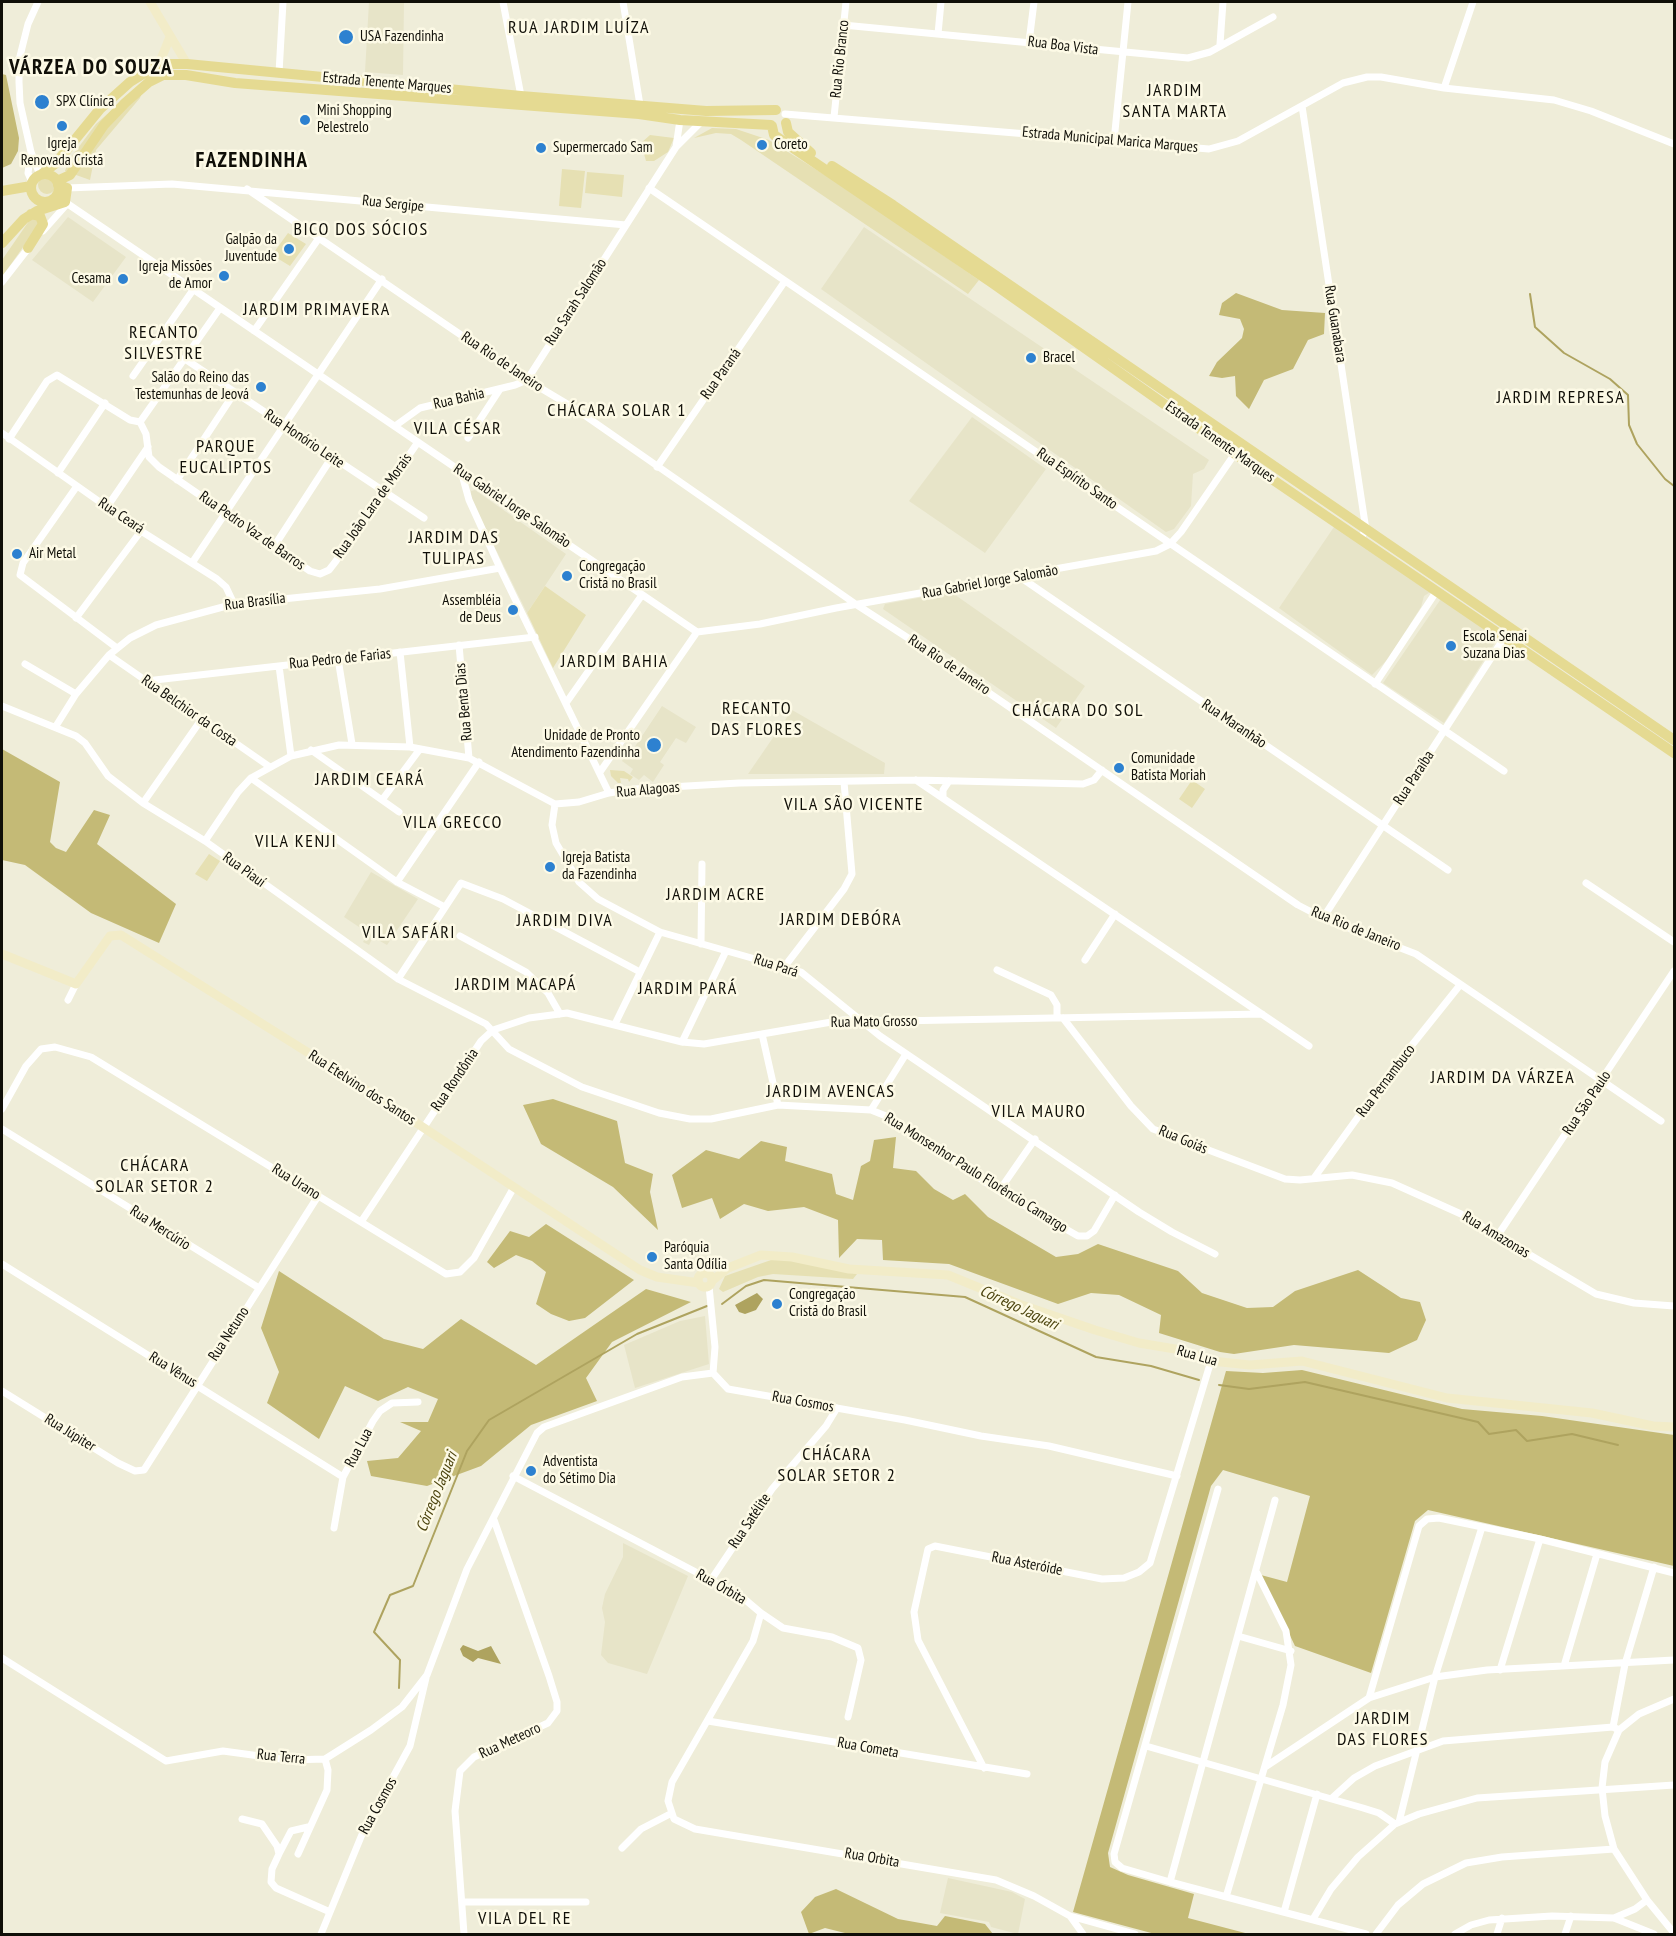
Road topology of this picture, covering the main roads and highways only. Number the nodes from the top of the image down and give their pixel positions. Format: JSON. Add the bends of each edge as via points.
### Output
{"nodes":[{"id":1,"x":706,"y":111,"type":"junction"},
{"id":2,"x":783,"y":117,"type":"junction"},
{"id":3,"x":681,"y":120,"type":"junction"},
{"id":4,"x":771,"y":126,"type":"junction"},
{"id":5,"x":36,"y":179,"type":"junction"},
{"id":6,"x":61,"y":185,"type":"junction"},
{"id":7,"x":2,"y":191,"type":"edge"},
{"id":8,"x":48,"y":204,"type":"junction"},
{"id":9,"x":31,"y":214,"type":"junction"},
{"id":10,"x":2,"y":243,"type":"edge"},
{"id":11,"x":28,"y":248,"type":"road end"},
{"id":12,"x":1238,"y":449,"type":"junction"},
{"id":13,"x":1363,"y":535,"type":"junction"},
{"id":14,"x":1674,"y":740,"type":"edge"},
{"id":15,"x":1674,"y":753,"type":"edge"}],
"edges":[{"from":1,"to":2,"type":"main road","name":"Estrada Tenente Marques"},
{"from":1,"to":3,"type":"main road","via":[[685,111]]},
{"from":1,"to":5,"type":"main road","name":"Estrada Tenente Marques","via":[[159,64],[109,101],[56,163]]},
{"from":2,"to":4,"type":"main road","via":[[779,128]]},
{"from":2,"to":4,"type":"main road","via":[[769,117]]},
{"from":2,"to":12,"type":"main road","name":"Estrada Tenente Marques","via":[[788,132],[811,153],[910,216]]},
{"from":3,"to":4,"type":"main road","name":"Estrada Tenente Marques"},
{"from":3,"to":6,"type":"main road","name":"Estrada Tenente Marques","via":[[163,75],[149,82],[104,125]]},
{"from":4,"to":12,"type":"main road","name":"Estrada Tenente Marques","via":[[774,135]]},
{"from":5,"to":6,"type":"main road","via":[[50,175]]},
{"from":5,"to":7,"type":"main road"},
{"from":5,"to":8,"type":"main road","via":[[36,198]]},
{"from":6,"to":8,"type":"main road","name":"Estrada Tenente Marques"},
{"from":6,"to":8,"type":"main road","via":[[66,203]]},
{"from":8,"to":9,"type":"main road"},
{"from":9,"to":10,"type":"main road"},
{"from":9,"to":11,"type":"main road","via":[[39,215],[43,222]]},
{"from":12,"to":13,"type":"main road","name":"Estrada Tenente Marques"},
{"from":13,"to":14,"type":"main road","name":"Estrada Tenente Marques"},
{"from":13,"to":15,"type":"main road","name":"Estrada Tenente Marques","via":[[1436,592]]}]}
